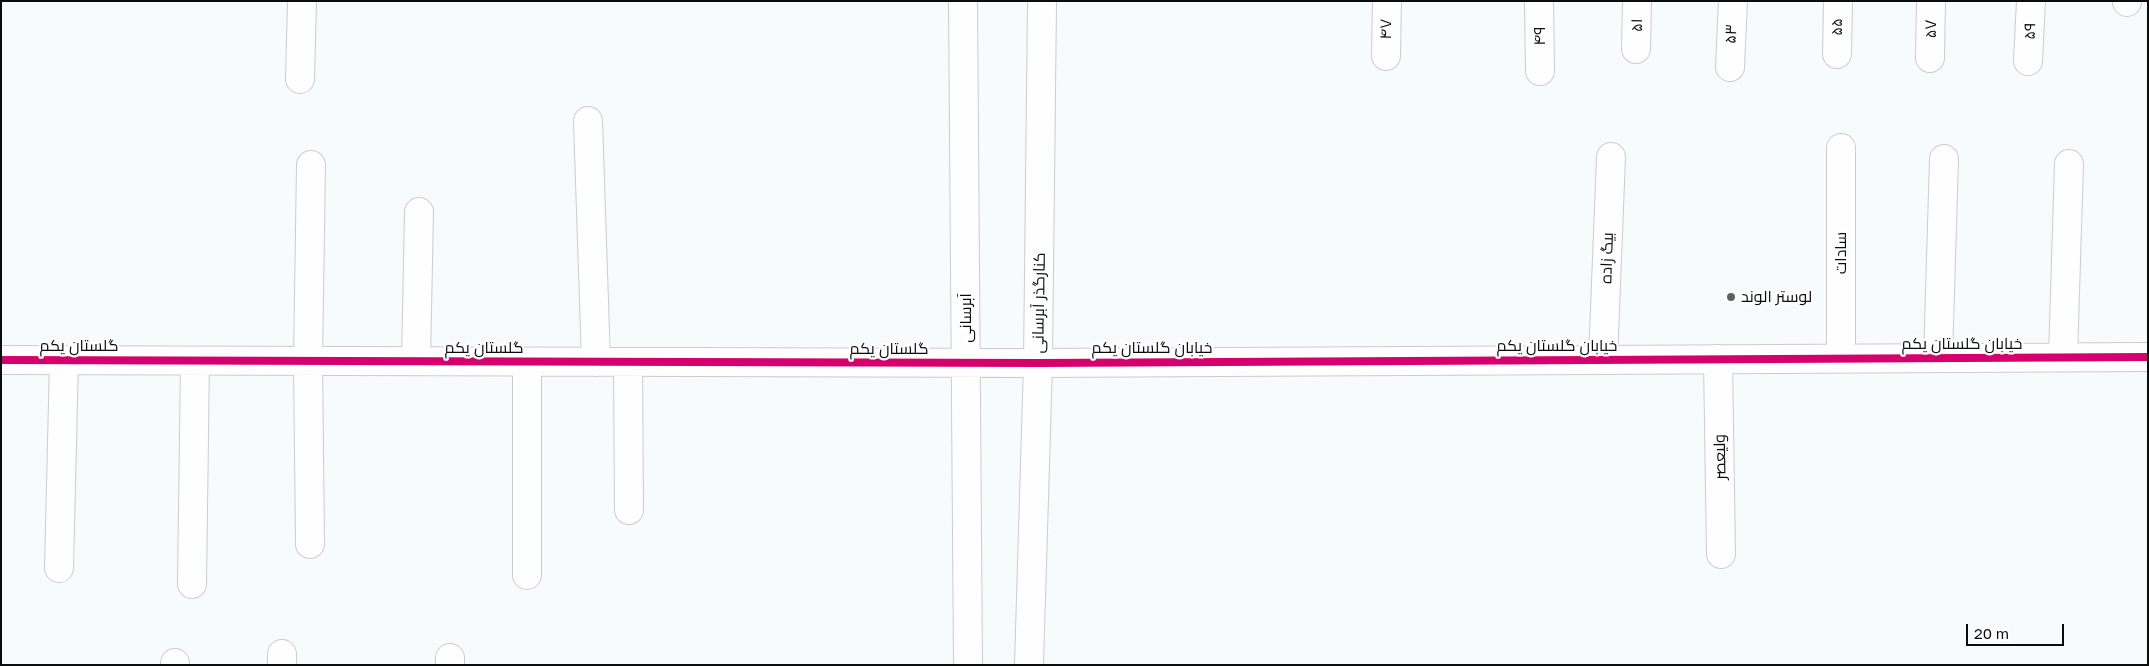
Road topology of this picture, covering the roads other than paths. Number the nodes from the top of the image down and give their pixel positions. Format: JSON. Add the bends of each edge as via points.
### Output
{"nodes":[{"id":1,"x":302,"y":1,"type":"edge"},
{"id":2,"x":963,"y":1,"type":"edge"},
{"id":3,"x":1042,"y":1,"type":"edge"},
{"id":4,"x":1387,"y":1,"type":"edge"},
{"id":5,"x":1540,"y":1,"type":"edge"},
{"id":6,"x":1637,"y":1,"type":"edge"},
{"id":7,"x":1733,"y":1,"type":"edge"},
{"id":8,"x":1838,"y":1,"type":"edge"},
{"id":9,"x":1931,"y":1,"type":"edge"},
{"id":10,"x":2031,"y":1,"type":"edge"},
{"id":11,"x":1636,"y":49,"type":"dead end"},
{"id":12,"x":1837,"y":54,"type":"dead end"},
{"id":13,"x":1386,"y":56,"type":"dead end"},
{"id":14,"x":1930,"y":58,"type":"dead end"},
{"id":15,"x":2028,"y":61,"type":"dead end"},
{"id":16,"x":1730,"y":67,"type":"dead end"},
{"id":17,"x":1540,"y":71,"type":"dead end"},
{"id":18,"x":300,"y":79,"type":"dead end"},
{"id":19,"x":588,"y":121,"type":"dead end"},
{"id":20,"x":1841,"y":148,"type":"dead end"},
{"id":21,"x":1611,"y":157,"type":"dead end"},
{"id":22,"x":1944,"y":159,"type":"dead end"},
{"id":23,"x":2069,"y":164,"type":"dead end"},
{"id":24,"x":311,"y":165,"type":"dead end"},
{"id":25,"x":419,"y":212,"type":"dead end"},
{"id":26,"x":2063,"y":357,"type":"junction"},
{"id":27,"x":2148,"y":357,"type":"edge"},
{"id":28,"x":1938,"y":358,"type":"junction"},
{"id":29,"x":1841,"y":359,"type":"junction"},
{"id":30,"x":1,"y":360,"type":"edge"},
{"id":31,"x":64,"y":360,"type":"junction"},
{"id":32,"x":1603,"y":360,"type":"junction"},
{"id":33,"x":1718,"y":360,"type":"junction"},
{"id":34,"x":195,"y":361,"type":"junction"},
{"id":35,"x":308,"y":361,"type":"junction"},
{"id":36,"x":416,"y":361,"type":"junction"},
{"id":37,"x":527,"y":362,"type":"junction"},
{"id":38,"x":596,"y":362,"type":"junction"},
{"id":39,"x":628,"y":362,"type":"junction"},
{"id":40,"x":966,"y":363,"type":"junction"},
{"id":41,"x":1038,"y":363,"type":"junction"},
{"id":42,"x":629,"y":510,"type":"dead end"},
{"id":43,"x":310,"y":544,"type":"dead end"},
{"id":44,"x":1721,"y":554,"type":"dead end"},
{"id":45,"x":59,"y":568,"type":"dead end"},
{"id":46,"x":527,"y":575,"type":"dead end"},
{"id":47,"x":192,"y":584,"type":"dead end"},
{"id":48,"x":968,"y":665,"type":"edge"},
{"id":49,"x":1029,"y":665,"type":"edge"}],
"edges":[{"from":1,"to":18,"type":"street"},
{"from":2,"to":40,"type":"street","name":"آبرسانی"},
{"from":3,"to":41,"type":"street","name":"کنارگذر آبرسانی"},
{"from":4,"to":13,"type":"street","name":"۴۷"},
{"from":5,"to":17,"type":"street","name":"۴۹"},
{"from":6,"to":11,"type":"street","name":"۵۱"},
{"from":7,"to":16,"type":"street","name":"۵۳"},
{"from":8,"to":12,"type":"street","name":"۵۵"},
{"from":9,"to":14,"type":"street","name":"۵۷"},
{"from":10,"to":15,"type":"street","name":"۵۹"},
{"from":19,"to":38,"type":"street"},
{"from":20,"to":29,"type":"street","name":"سادات"},
{"from":21,"to":32,"type":"street","name":"بیگ زاده"},
{"from":22,"to":28,"type":"street"},
{"from":23,"to":26,"type":"street"},
{"from":24,"to":35,"type":"street"},
{"from":25,"to":36,"type":"street"},
{"from":26,"to":27,"type":"street","name":"خیابان گلستان یکم"},
{"from":26,"to":28,"type":"street","name":"خیابان گلستان یکم"},
{"from":28,"to":29,"type":"street","name":"خیابان گلستان یکم"},
{"from":29,"to":33,"type":"street","name":"خیابان گلستان یکم"},
{"from":30,"to":31,"type":"street","name":"گلستان یکم"},
{"from":31,"to":34,"type":"street","name":"گلستان یکم"},
{"from":31,"to":45,"type":"street"},
{"from":32,"to":33,"type":"street","name":"خیابان گلستان یکم"},
{"from":32,"to":41,"type":"street","name":"خیابان گلستان یکم"},
{"from":33,"to":44,"type":"street","name":"ولیعصر"},
{"from":34,"to":35,"type":"street","name":"گلستان یکم"},
{"from":34,"to":47,"type":"street"},
{"from":35,"to":36,"type":"street","name":"گلستان یکم"},
{"from":35,"to":43,"type":"street"},
{"from":36,"to":37,"type":"street","name":"گلستان یکم"},
{"from":37,"to":38,"type":"street","name":"گلستان یکم"},
{"from":37,"to":46,"type":"street"},
{"from":38,"to":39,"type":"street","name":"گلستان یکم"},
{"from":39,"to":40,"type":"street","name":"گلستان یکم"},
{"from":39,"to":42,"type":"street"},
{"from":40,"to":41,"type":"street","name":"خیابان گلستان یکم"},
{"from":40,"to":48,"type":"street","name":"آبرسانی"},
{"from":41,"to":49,"type":"street","name":"کنارگذر آبرسانی"}]}
